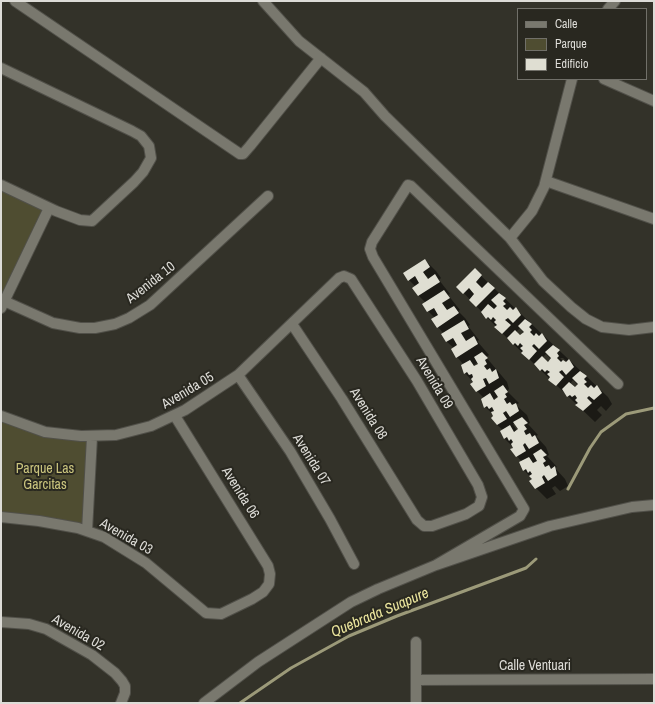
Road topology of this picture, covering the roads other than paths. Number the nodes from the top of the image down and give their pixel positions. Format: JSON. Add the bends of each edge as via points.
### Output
{"nodes":[{"id":1,"x":15,"y":1,"type":"edge"},
{"id":2,"x":263,"y":1,"type":"edge"},
{"id":3,"x":321,"y":58,"type":"junction"},
{"id":4,"x":1,"y":68,"type":"edge"},
{"id":5,"x":572,"y":80,"type":"edge"},
{"id":6,"x":606,"y":80,"type":"edge"},
{"id":7,"x":654,"y":101,"type":"edge"},
{"id":8,"x":546,"y":181,"type":"junction"},
{"id":9,"x":1,"y":185,"type":"edge"},
{"id":10,"x":268,"y":196,"type":"dead end"},
{"id":11,"x":49,"y":208,"type":"junction"},
{"id":12,"x":654,"y":219,"type":"edge"},
{"id":13,"x":510,"y":238,"type":"junction"},
{"id":14,"x":351,"y":279,"type":"joint"},
{"id":15,"x":3,"y":304,"type":"edge"},
{"id":16,"x":292,"y":324,"type":"junction"},
{"id":17,"x":654,"y":327,"type":"edge"},
{"id":18,"x":238,"y":375,"type":"junction"},
{"id":19,"x":618,"y":384,"type":"dead end"},
{"id":20,"x":1,"y":416,"type":"edge"},
{"id":21,"x":174,"y":416,"type":"junction"},
{"id":22,"x":92,"y":437,"type":"junction"},
{"id":23,"x":654,"y":504,"type":"edge"},
{"id":24,"x":1,"y":517,"type":"edge"},
{"id":25,"x":417,"y":520,"type":"joint"},
{"id":26,"x":87,"y":531,"type":"junction"},
{"id":27,"x":354,"y":564,"type":"dead end"},
{"id":28,"x":436,"y":565,"type":"junction"},
{"id":29,"x":221,"y":614,"type":"joint"},
{"id":30,"x":1,"y":622,"type":"edge"},
{"id":31,"x":416,"y":642,"type":"dead end"},
{"id":32,"x":654,"y":679,"type":"edge"},
{"id":33,"x":416,"y":680,"type":"junction"},
{"id":34,"x":121,"y":703,"type":"edge"},
{"id":35,"x":204,"y":703,"type":"edge"},
{"id":36,"x":416,"y":703,"type":"edge"}],
"edges":[{"from":1,"to":3,"type":"street","via":[[240,154],[250,146]]},
{"from":2,"to":3,"type":"street","via":[[288,31]]},
{"from":3,"to":13,"type":"street","via":[[364,92],[385,116]]},
{"from":4,"to":11,"type":"street","via":[[132,131],[149,146],[151,158],[143,172],[97,218],[86,221]]},
{"from":5,"to":8,"type":"street"},
{"from":6,"to":7,"type":"street"},
{"from":8,"to":12,"type":"street"},
{"from":8,"to":13,"type":"street","via":[[539,201]]},
{"from":9,"to":11,"type":"street"},
{"from":10,"to":15,"type":"street","name":"Avenida 10","via":[[150,305],[115,324],[80,328],[53,323]]},
{"from":11,"to":15,"type":"street"},
{"from":13,"to":17,"type":"street","via":[[543,281],[586,319],[614,330],[643,330]]},
{"from":14,"to":16,"type":"street","name":"Avenida 05","via":[[344,276],[339,278]]},
{"from":14,"to":25,"type":"street","name":"Avenida 09","via":[[417,381],[478,485],[482,497],[479,506],[466,514],[432,526],[424,526]]},
{"from":16,"to":18,"type":"street","name":"Avenida 05"},
{"from":16,"to":25,"type":"street","name":"Avenida 08"},
{"from":18,"to":21,"type":"street","name":"Avenida 05"},
{"from":18,"to":27,"type":"street","name":"Avenida 07","via":[[290,451]]},
{"from":19,"to":28,"type":"street","via":[[412,186],[408,185],[372,242],[370,248],[373,257],[524,508],[520,516]]},
{"from":20,"to":22,"type":"street","name":"Avenida 05","via":[[46,432]]},
{"from":21,"to":22,"type":"street","name":"Avenida 05","via":[[134,432]]},
{"from":21,"to":29,"type":"street","name":"Avenida 06","via":[[268,566],[270,579],[267,588],[252,599]]},
{"from":22,"to":26,"type":"street"},
{"from":23,"to":28,"type":"street","via":[[550,526]]},
{"from":24,"to":26,"type":"street","name":"Avenida 03","via":[[39,521]]},
{"from":26,"to":29,"type":"street","name":"Avenida 03","via":[[104,537],[132,554],[206,613]]},
{"from":28,"to":35,"type":"street","via":[[351,602],[258,662]]},
{"from":30,"to":34,"type":"street","name":"Avenida 02","via":[[30,624],[76,644],[115,673],[125,686]]},
{"from":31,"to":33,"type":"street"},
{"from":32,"to":33,"type":"street","name":"Calle Ventuari"},
{"from":33,"to":36,"type":"street"}]}
